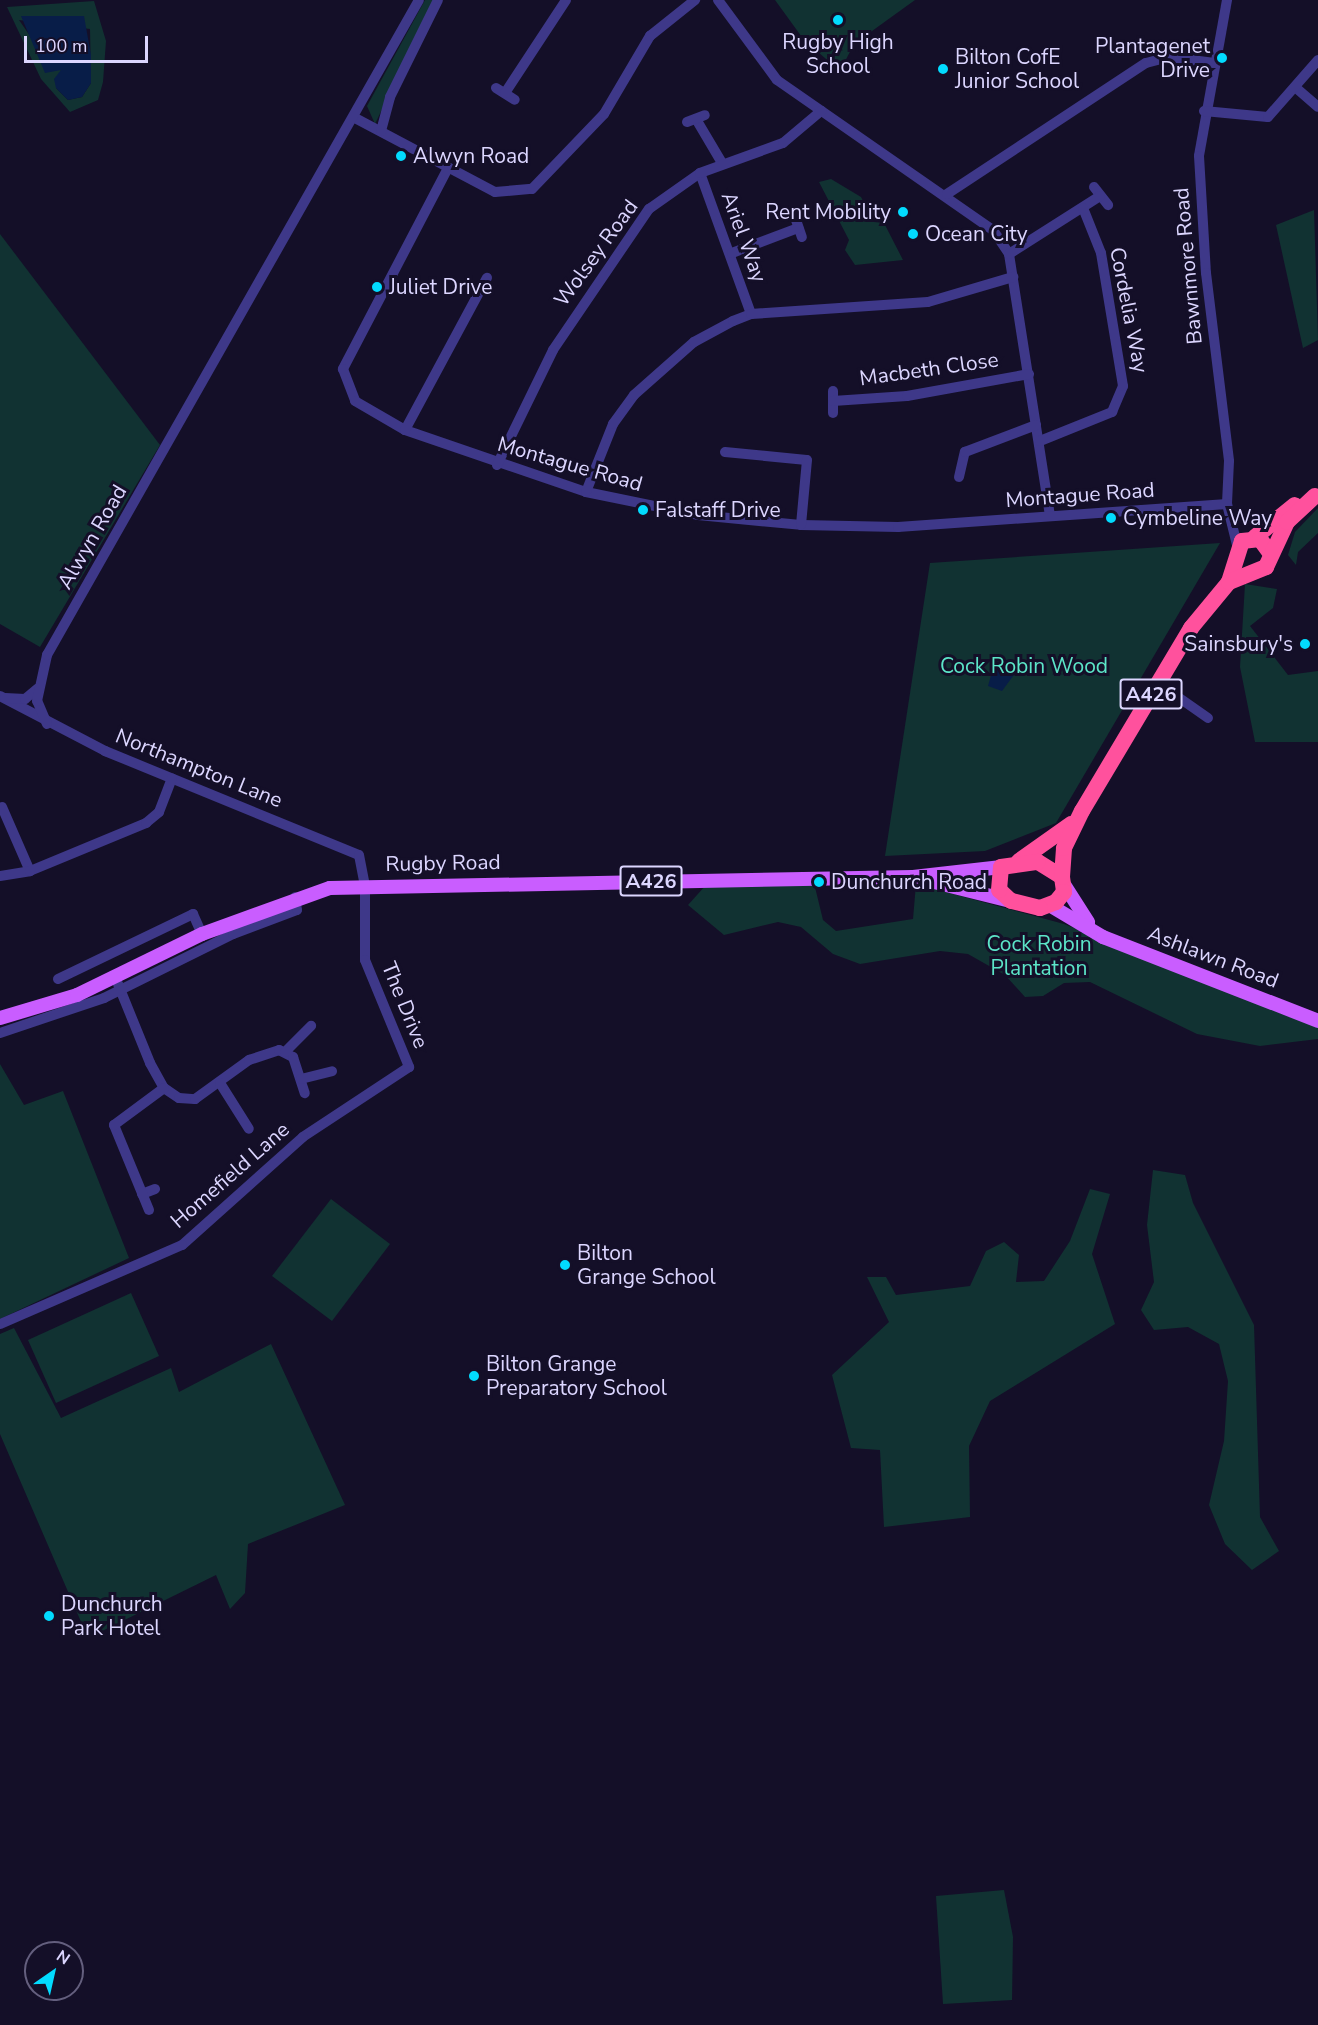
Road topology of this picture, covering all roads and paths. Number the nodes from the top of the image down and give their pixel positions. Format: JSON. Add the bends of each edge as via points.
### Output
{"nodes":[{"id":1,"x":419,"y":0,"type":"edge"},
{"id":2,"x":438,"y":0,"type":"edge"},
{"id":3,"x":566,"y":0,"type":"edge"},
{"id":4,"x":695,"y":0,"type":"edge"},
{"id":5,"x":718,"y":0,"type":"edge"},
{"id":6,"x":1227,"y":0,"type":"edge"},
{"id":7,"x":1318,"y":60,"type":"edge"},
{"id":8,"x":1215,"y":63,"type":"junction"},
{"id":9,"x":1295,"y":87,"type":"junction"},
{"id":10,"x":515,"y":100,"type":"dead end"},
{"id":11,"x":1318,"y":106,"type":"edge"},
{"id":12,"x":820,"y":111,"type":"junction"},
{"id":13,"x":1204,"y":111,"type":"junction"},
{"id":14,"x":355,"y":118,"type":"junction"},
{"id":15,"x":696,"y":119,"type":"dead end"},
{"id":16,"x":381,"y":131,"type":"junction"},
{"id":17,"x":723,"y":163,"type":"junction"},
{"id":18,"x":448,"y":168,"type":"junction"},
{"id":19,"x":700,"y":173,"type":"junction"},
{"id":20,"x":947,"y":194,"type":"junction"},
{"id":21,"x":1107,"y":205,"type":"dead end"},
{"id":22,"x":1083,"y":208,"type":"junction"},
{"id":23,"x":798,"y":228,"type":"dead end"},
{"id":24,"x":732,"y":253,"type":"junction"},
{"id":25,"x":1009,"y":254,"type":"junction"},
{"id":26,"x":1013,"y":277,"type":"junction"},
{"id":27,"x":487,"y":278,"type":"dead end"},
{"id":28,"x":751,"y":314,"type":"junction"},
{"id":29,"x":1029,"y":374,"type":"junction"},
{"id":30,"x":833,"y":413,"type":"dead end"},
{"id":31,"x":1036,"y":425,"type":"junction"},
{"id":32,"x":405,"y":430,"type":"junction"},
{"id":33,"x":1040,"y":441,"type":"junction"},
{"id":34,"x":725,"y":452,"type":"dead end"},
{"id":35,"x":497,"y":465,"type":"junction"},
{"id":36,"x":959,"y":477,"type":"dead end"},
{"id":37,"x":586,"y":492,"type":"junction"},
{"id":38,"x":1316,"y":495,"type":"edge"},
{"id":39,"x":1227,"y":504,"type":"junction"},
{"id":40,"x":1050,"y":516,"type":"junction"},
{"id":41,"x":801,"y":525,"type":"junction"},
{"id":42,"x":1243,"y":547,"type":"junction"},
{"id":43,"x":1270,"y":553,"type":"junction"},
{"id":44,"x":1158,"y":684,"type":"junction"},
{"id":45,"x":37,"y":689,"type":"junction"},
{"id":46,"x":0,"y":697,"type":"edge"},
{"id":47,"x":1208,"y":718,"type":"dead end"},
{"id":48,"x":47,"y":724,"type":"junction"},
{"id":49,"x":172,"y":778,"type":"junction"},
{"id":50,"x":2,"y":807,"type":"dead end"},
{"id":51,"x":1082,"y":811,"type":"junction"},
{"id":52,"x":1009,"y":865,"type":"junction"},
{"id":53,"x":30,"y":871,"type":"junction"},
{"id":54,"x":0,"y":876,"type":"edge"},
{"id":55,"x":913,"y":877,"type":"junction"},
{"id":56,"x":1063,"y":882,"type":"junction"},
{"id":57,"x":365,"y":885,"type":"junction"},
{"id":58,"x":295,"y":897,"type":"junction"},
{"id":59,"x":1011,"y":901,"type":"junction"},
{"id":60,"x":1051,"y":906,"type":"junction"},
{"id":61,"x":1094,"y":930,"type":"junction"},
{"id":62,"x":202,"y":934,"type":"junction"},
{"id":63,"x":115,"y":976,"type":"junction"},
{"id":64,"x":58,"y":980,"type":"dead end"},
{"id":65,"x":98,"y":985,"type":"junction"},
{"id":66,"x":121,"y":990,"type":"junction"},
{"id":67,"x":104,"y":998,"type":"junction"},
{"id":68,"x":0,"y":1018,"type":"edge"},
{"id":69,"x":1318,"y":1021,"type":"edge"},
{"id":70,"x":311,"y":1026,"type":"dead end"},
{"id":71,"x":0,"y":1034,"type":"edge"},
{"id":72,"x":285,"y":1052,"type":"junction"},
{"id":73,"x":409,"y":1067,"type":"joint"},
{"id":74,"x":332,"y":1071,"type":"dead end"},
{"id":75,"x":301,"y":1079,"type":"junction"},
{"id":76,"x":220,"y":1083,"type":"junction"},
{"id":77,"x":164,"y":1088,"type":"junction"},
{"id":78,"x":305,"y":1093,"type":"dead end"},
{"id":79,"x":249,"y":1129,"type":"dead end"},
{"id":80,"x":155,"y":1189,"type":"dead end"},
{"id":81,"x":142,"y":1194,"type":"junction"},
{"id":82,"x":149,"y":1210,"type":"dead end"},
{"id":83,"x":0,"y":1324,"type":"edge"}],
"edges":[{"from":1,"to":14,"type":"street","name":"Alwyn Road"},
{"from":2,"to":16,"type":"street","via":[[390,97]]},
{"from":3,"to":10,"type":"street","via":[[501,90]]},
{"from":4,"to":18,"type":"street","via":[[650,36],[604,114],[545,182],[507,195]]},
{"from":5,"to":12,"type":"street","via":[[777,80]]},
{"from":6,"to":8,"type":"street","name":"Bawnmore Road"},
{"from":7,"to":9,"type":"street"},
{"from":8,"to":13,"type":"street","name":"Bawnmore Road"},
{"from":8,"to":20,"type":"street","via":[[1168,57],[1146,63]]},
{"from":9,"to":11,"type":"street"},
{"from":9,"to":13,"type":"street","via":[[1259,120]]},
{"from":12,"to":17,"type":"street","name":"Wolsey Road","via":[[783,143]]},
{"from":12,"to":20,"type":"street"},
{"from":13,"to":39,"type":"street","name":"Bawnmore Road","via":[[1199,156],[1206,273],[1229,460]]},
{"from":14,"to":16,"type":"street"},
{"from":14,"to":45,"type":"street","name":"Alwyn Road","via":[[47,655]]},
{"from":15,"to":17,"type":"street"},
{"from":16,"to":18,"type":"street"},
{"from":17,"to":19,"type":"street","name":"Wolsey Road"},
{"from":18,"to":32,"type":"street","name":"Montague Road","via":[[343,369],[356,401]]},
{"from":19,"to":24,"type":"street","name":"Ariel Way"},
{"from":19,"to":35,"type":"street","name":"Wolsey Road","via":[[650,209],[582,302]]},
{"from":20,"to":25,"type":"street","via":[[993,230]]},
{"from":21,"to":22,"type":"street","via":[[1097,191]]},
{"from":22,"to":25,"type":"street"},
{"from":22,"to":33,"type":"street","name":"Cordelia Way","via":[[1101,254],[1122,393],[1113,412]]},
{"from":23,"to":24,"type":"street"},
{"from":24,"to":28,"type":"street","name":"Ariel Way"},
{"from":25,"to":26,"type":"street"},
{"from":26,"to":28,"type":"street","via":[[927,302]]},
{"from":26,"to":29,"type":"street"},
{"from":27,"to":32,"type":"street"},
{"from":28,"to":37,"type":"street","via":[[694,342],[634,395],[613,424]]},
{"from":29,"to":30,"type":"street","name":"Macbeth Close","via":[[907,396],[833,396]]},
{"from":29,"to":31,"type":"street"},
{"from":31,"to":33,"type":"street"},
{"from":31,"to":36,"type":"street","via":[[965,452]]},
{"from":32,"to":35,"type":"street","name":"Montague Road"},
{"from":33,"to":40,"type":"street"},
{"from":34,"to":41,"type":"street","via":[[807,460]]},
{"from":35,"to":37,"type":"street","name":"Montague Road"},
{"from":37,"to":41,"type":"street","name":"Montague Road","via":[[698,514]]},
{"from":38,"to":42,"type":"highway","number":"A426","via":[[1271,520]]},
{"from":38,"to":43,"type":"highway","number":"A426","via":[[1287,522]]},
{"from":39,"to":40,"type":"street","name":"Montague Road"},
{"from":39,"to":42,"type":"street","name":"Bawnmore Road"},
{"from":40,"to":41,"type":"street","name":"Montague Road","via":[[898,527]]},
{"from":42,"to":43,"type":"highway"},
{"from":42,"to":43,"type":"highway","number":"A426","via":[[1266,567]]},
{"from":42,"to":44,"type":"highway","number":"A426","via":[[1229,582],[1191,628]]},
{"from":44,"to":47,"type":"street"},
{"from":44,"to":51,"type":"highway","number":"A426"},
{"from":45,"to":46,"type":"street","via":[[25,699]]},
{"from":45,"to":48,"type":"street"},
{"from":46,"to":48,"type":"street","name":"Northampton Lane"},
{"from":48,"to":49,"type":"street","name":"Northampton Lane"},
{"from":49,"to":53,"type":"street","via":[[159,812],[146,823]]},
{"from":49,"to":57,"type":"street","name":"Northampton Lane","via":[[346,846],[359,855]]},
{"from":50,"to":53,"type":"street"},
{"from":51,"to":52,"type":"highway","number":"A426","via":[[1059,837]]},
{"from":51,"to":56,"type":"highway","number":"A426","via":[[1064,849]]},
{"from":52,"to":55,"type":"main road","number":"A426"},
{"from":52,"to":56,"type":"highway","via":[[1047,865]]},
{"from":52,"to":59,"type":"highway","via":[[996,884]]},
{"from":53,"to":54,"type":"street"},
{"from":55,"to":57,"type":"main road","name":"Rugby Road","number":"A426"},
{"from":55,"to":59,"type":"main road"},
{"from":56,"to":60,"type":"highway"},
{"from":56,"to":61,"type":"main road"},
{"from":57,"to":58,"type":"main road","name":"Rugby Road","number":"A426"},
{"from":57,"to":73,"type":"street","name":"The Drive","via":[[365,960]]},
{"from":58,"to":62,"type":"main road","name":"Rugby Road","number":"A426"},
{"from":58,"to":66,"type":"street","via":[[297,910],[233,934]]},
{"from":59,"to":60,"type":"highway"},
{"from":60,"to":61,"type":"main road","name":"Ashlawn Road"},
{"from":61,"to":69,"type":"main road","name":"Ashlawn Road"},
{"from":62,"to":63,"type":"main road","name":"Rugby Road","number":"A426"},
{"from":62,"to":64,"type":"street","via":[[196,913]]},
{"from":63,"to":65,"type":"main road","name":"Rugby Road","number":"A426"},
{"from":63,"to":66,"type":"street"},
{"from":65,"to":67,"type":"street"},
{"from":65,"to":68,"type":"main road","name":"Rugby Road","number":"A426"},
{"from":66,"to":67,"type":"street"},
{"from":66,"to":77,"type":"street"},
{"from":67,"to":71,"type":"street"},
{"from":70,"to":72,"type":"street"},
{"from":72,"to":75,"type":"street"},
{"from":72,"to":76,"type":"street","via":[[249,1060]]},
{"from":73,"to":83,"type":"street","name":"Homefield Lane","via":[[303,1137],[182,1245]]},
{"from":74,"to":75,"type":"street"},
{"from":75,"to":78,"type":"street"},
{"from":76,"to":77,"type":"street","via":[[195,1099],[179,1098]]},
{"from":76,"to":79,"type":"street"},
{"from":77,"to":81,"type":"street","via":[[114,1125]]},
{"from":80,"to":81,"type":"street"},
{"from":81,"to":82,"type":"street"}]}
